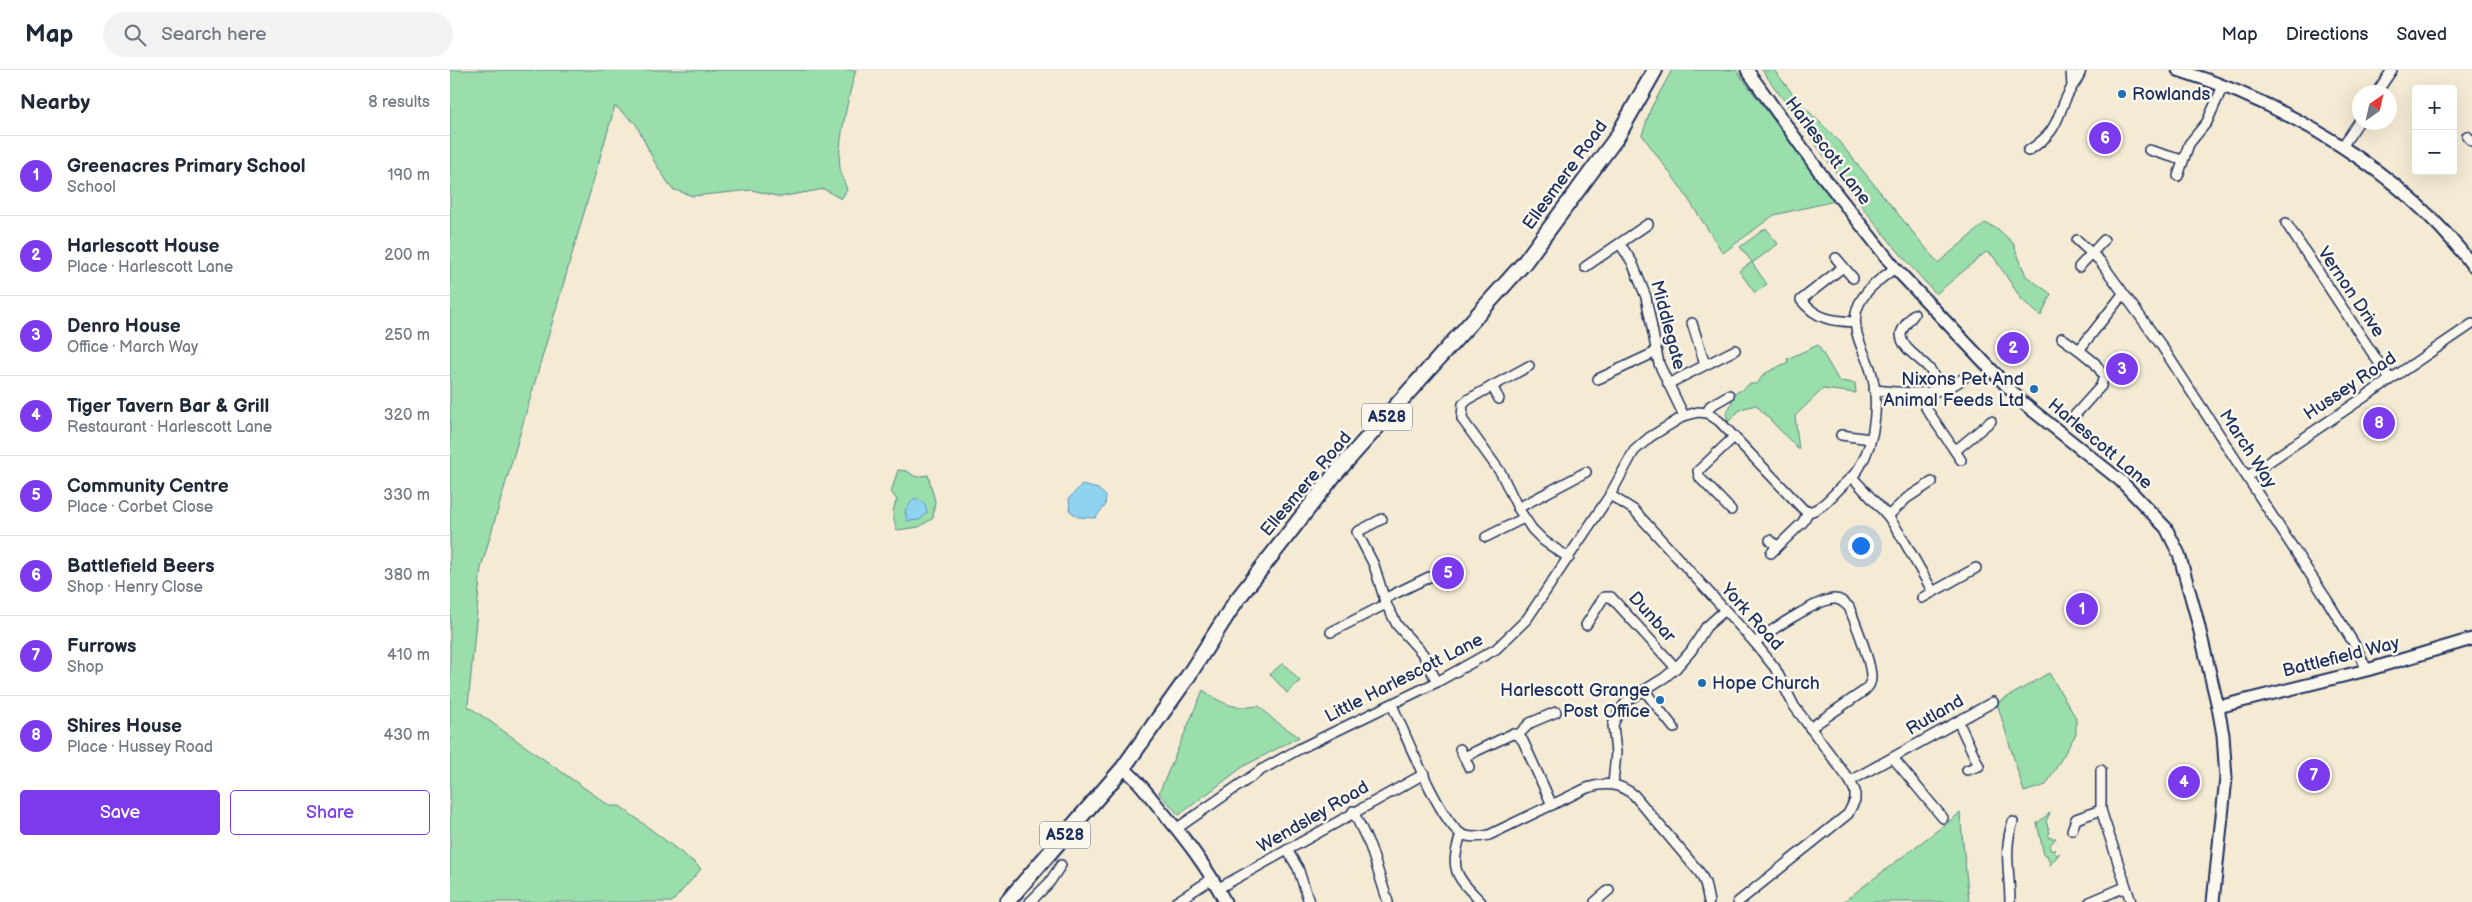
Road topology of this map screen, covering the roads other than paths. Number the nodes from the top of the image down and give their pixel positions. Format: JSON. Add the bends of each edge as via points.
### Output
{"nodes":[{"id":1,"x":1655,"y":70,"type":"edge"},
{"id":2,"x":1747,"y":70,"type":"edge"},
{"id":3,"x":2071,"y":70,"type":"edge"},
{"id":4,"x":2081,"y":70,"type":"edge"},
{"id":5,"x":2178,"y":70,"type":"edge"},
{"id":6,"x":2392,"y":70,"type":"edge"},
{"id":7,"x":2382,"y":85,"type":"edge"},
{"id":8,"x":2072,"y":86,"type":"junction"},
{"id":9,"x":2223,"y":86,"type":"junction"},
{"id":10,"x":2353,"y":130,"type":"edge"},
{"id":11,"x":2342,"y":147,"type":"junction"},
{"id":12,"x":2149,"y":150,"type":"dead end"},
{"id":13,"x":2028,"y":151,"type":"dead end"},
{"id":14,"x":2182,"y":160,"type":"junction"},
{"id":15,"x":2178,"y":176,"type":"dead end"},
{"id":16,"x":2286,"y":223,"type":"dead end"},
{"id":17,"x":1648,"y":224,"type":"dead end"},
{"id":18,"x":2077,"y":240,"type":"dead end"},
{"id":19,"x":2104,"y":240,"type":"dead end"},
{"id":20,"x":1620,"y":244,"type":"junction"},
{"id":21,"x":2091,"y":252,"type":"junction"},
{"id":22,"x":1836,"y":258,"type":"dead end"},
{"id":23,"x":2472,"y":265,"type":"edge"},
{"id":24,"x":1843,"y":266,"type":"junction"},
{"id":25,"x":1585,"y":267,"type":"dead end"},
{"id":26,"x":2079,"y":267,"type":"dead end"},
{"id":27,"x":1895,"y":268,"type":"junction"},
{"id":28,"x":1853,"y":278,"type":"dead end"},
{"id":29,"x":2123,"y":294,"type":"junction"},
{"id":30,"x":1914,"y":314,"type":"dead end"},
{"id":31,"x":1692,"y":322,"type":"dead end"},
{"id":32,"x":1855,"y":322,"type":"junction"},
{"id":33,"x":2472,"y":324,"type":"edge"},
{"id":34,"x":2062,"y":338,"type":"dead end"},
{"id":35,"x":1735,"y":350,"type":"dead end"},
{"id":36,"x":2079,"y":350,"type":"junction"},
{"id":37,"x":1656,"y":352,"type":"junction"},
{"id":38,"x":1705,"y":364,"type":"junction"},
{"id":39,"x":1529,"y":366,"type":"dead end"},
{"id":40,"x":1965,"y":377,"type":"dead end"},
{"id":41,"x":2389,"y":378,"type":"junction"},
{"id":42,"x":1598,"y":379,"type":"dead end"},
{"id":43,"x":1668,"y":384,"type":"junction"},
{"id":44,"x":1492,"y":386,"type":"junction"},
{"id":45,"x":1874,"y":390,"type":"junction"},
{"id":46,"x":1938,"y":390,"type":"junction"},
{"id":47,"x":1924,"y":393,"type":"junction"},
{"id":48,"x":1729,"y":395,"type":"dead end"},
{"id":49,"x":1499,"y":399,"type":"dead end"},
{"id":50,"x":1707,"y":413,"type":"junction"},
{"id":51,"x":2075,"y":415,"type":"dead end"},
{"id":52,"x":1684,"y":416,"type":"junction"},
{"id":53,"x":1991,"y":421,"type":"dead end"},
{"id":54,"x":1841,"y":435,"type":"dead end"},
{"id":55,"x":1734,"y":438,"type":"junction"},
{"id":56,"x":1870,"y":439,"type":"junction"},
{"id":57,"x":1955,"y":451,"type":"junction"},
{"id":58,"x":1961,"y":460,"type":"dead end"},
{"id":59,"x":1586,"y":472,"type":"dead end"},
{"id":60,"x":2248,"y":476,"type":"junction"},
{"id":61,"x":1852,"y":477,"type":"junction"},
{"id":62,"x":1932,"y":482,"type":"dead end"},
{"id":63,"x":1610,"y":495,"type":"junction"},
{"id":64,"x":1733,"y":498,"type":"dead end"},
{"id":65,"x":1518,"y":508,"type":"junction"},
{"id":66,"x":1808,"y":512,"type":"junction"},
{"id":67,"x":1888,"y":516,"type":"junction"},
{"id":68,"x":1382,"y":518,"type":"dead end"},
{"id":69,"x":1524,"y":518,"type":"junction"},
{"id":70,"x":1486,"y":537,"type":"dead end"},
{"id":71,"x":1770,"y":540,"type":"dead end"},
{"id":72,"x":1569,"y":558,"type":"junction"},
{"id":73,"x":1976,"y":568,"type":"dead end"},
{"id":74,"x":1428,"y":577,"type":"dead end"},
{"id":75,"x":1933,"y":592,"type":"junction"},
{"id":76,"x":1922,"y":598,"type":"dead end"},
{"id":77,"x":1385,"y":602,"type":"junction"},
{"id":78,"x":1724,"y":610,"type":"junction"},
{"id":79,"x":1586,"y":625,"type":"dead end"},
{"id":80,"x":1330,"y":632,"type":"dead end"},
{"id":81,"x":2472,"y":639,"type":"edge"},
{"id":82,"x":1755,"y":644,"type":"junction"},
{"id":83,"x":1676,"y":668,"type":"junction"},
{"id":84,"x":2366,"y":670,"type":"junction"},
{"id":85,"x":1437,"y":682,"type":"junction"},
{"id":86,"x":1644,"y":690,"type":"junction"},
{"id":87,"x":1993,"y":702,"type":"dead end"},
{"id":88,"x":1392,"y":704,"type":"junction"},
{"id":89,"x":2218,"y":707,"type":"junction"},
{"id":90,"x":1556,"y":712,"type":"dead end"},
{"id":91,"x":1958,"y":720,"type":"junction"},
{"id":92,"x":1674,"y":728,"type":"dead end"},
{"id":93,"x":1810,"y":728,"type":"junction"},
{"id":94,"x":1518,"y":735,"type":"junction"},
{"id":95,"x":1893,"y":758,"type":"junction"},
{"id":96,"x":1469,"y":767,"type":"dead end"},
{"id":97,"x":1123,"y":768,"type":"junction"},
{"id":98,"x":1967,"y":770,"type":"dead end"},
{"id":99,"x":2101,"y":770,"type":"dead end"},
{"id":100,"x":1424,"y":774,"type":"junction"},
{"id":101,"x":1850,"y":781,"type":"junction"},
{"id":102,"x":1613,"y":784,"type":"junction"},
{"id":103,"x":1552,"y":805,"type":"junction"},
{"id":104,"x":2101,"y":810,"type":"junction"},
{"id":105,"x":1353,"y":812,"type":"junction"},
{"id":106,"x":1943,"y":818,"type":"dead end"},
{"id":107,"x":2013,"y":822,"type":"dead end"},
{"id":108,"x":1176,"y":830,"type":"junction"},
{"id":109,"x":2072,"y":830,"type":"dead end"},
{"id":110,"x":1461,"y":834,"type":"junction"},
{"id":111,"x":1287,"y":850,"type":"junction"},
{"id":112,"x":1061,"y":864,"type":"dead end"},
{"id":113,"x":1216,"y":883,"type":"junction"},
{"id":114,"x":2126,"y":887,"type":"junction"},
{"id":115,"x":1609,"y":890,"type":"dead end"},
{"id":116,"x":1007,"y":902,"type":"edge"},
{"id":117,"x":1030,"y":902,"type":"edge"},
{"id":118,"x":1176,"y":902,"type":"edge"},
{"id":119,"x":1226,"y":902,"type":"edge"},
{"id":120,"x":1309,"y":902,"type":"edge"},
{"id":121,"x":1388,"y":902,"type":"edge"},
{"id":122,"x":1481,"y":902,"type":"edge"},
{"id":123,"x":1595,"y":902,"type":"edge"},
{"id":124,"x":1709,"y":902,"type":"edge"},
{"id":125,"x":1738,"y":902,"type":"edge"},
{"id":126,"x":2010,"y":902,"type":"edge"},
{"id":127,"x":2090,"y":902,"type":"edge"},
{"id":128,"x":2131,"y":902,"type":"edge"},
{"id":129,"x":2213,"y":902,"type":"edge"}],
"edges":[{"from":1,"to":97,"type":"main road","name":"Ellesmere Road","number":"A528","via":[[1617,137],[1524,264],[1336,474],[1284,539],[1236,602],[1185,682]]},
{"from":2,"to":27,"type":"street","name":"Harlescott Lane","via":[[1821,174]]},
{"from":3,"to":8,"type":"street"},
{"from":4,"to":8,"type":"street","via":[[2079,79]]},
{"from":5,"to":9,"type":"street"},
{"from":6,"to":7,"type":"street"},
{"from":8,"to":13,"type":"street","via":[[2051,133]]},
{"from":9,"to":11,"type":"street","via":[[2294,118]]},
{"from":9,"to":14,"type":"street","via":[[2207,122],[2192,139]]},
{"from":10,"to":11,"type":"street"},
{"from":11,"to":23,"type":"street","via":[[2423,211]]},
{"from":12,"to":14,"type":"street"},
{"from":14,"to":15,"type":"street"},
{"from":16,"to":41,"type":"street","name":"Vernon Drive"},
{"from":17,"to":20,"type":"street"},
{"from":18,"to":21,"type":"street","name":"March Way"},
{"from":19,"to":21,"type":"street"},
{"from":20,"to":25,"type":"street"},
{"from":20,"to":37,"type":"street","name":"Middlegate","via":[[1632,262],[1646,297]]},
{"from":21,"to":26,"type":"street"},
{"from":21,"to":29,"type":"street","name":"March Way"},
{"from":22,"to":24,"type":"street"},
{"from":24,"to":28,"type":"street"},
{"from":24,"to":32,"type":"street","via":[[1801,300],[1820,317]]},
{"from":27,"to":32,"type":"street","via":[[1863,296]]},
{"from":27,"to":89,"type":"street","name":"Harlescott Lane","via":[[2022,402],[2121,481],[2166,528],[2179,554]]},
{"from":29,"to":36,"type":"street"},
{"from":29,"to":60,"type":"street","name":"March Way","via":[[2159,341]]},
{"from":30,"to":46,"type":"street","via":[[1904,326],[1902,338],[1932,372]]},
{"from":31,"to":38,"type":"street"},
{"from":32,"to":45,"type":"street"},
{"from":33,"to":41,"type":"street","name":"Hussey Road"},
{"from":34,"to":36,"type":"street"},
{"from":35,"to":38,"type":"street"},
{"from":36,"to":51,"type":"street","via":[[2104,376],[2102,386]]},
{"from":37,"to":42,"type":"street"},
{"from":37,"to":43,"type":"street","name":"Middlegate"},
{"from":38,"to":43,"type":"street"},
{"from":39,"to":44,"type":"street"},
{"from":40,"to":46,"type":"street","via":[[1957,384]]},
{"from":41,"to":60,"type":"street","name":"Hussey Road"},
{"from":43,"to":52,"type":"street","name":"Middlegate"},
{"from":44,"to":49,"type":"street"},
{"from":44,"to":65,"type":"street","via":[[1463,404],[1462,420],[1501,473]]},
{"from":45,"to":47,"type":"street"},
{"from":45,"to":56,"type":"street"},
{"from":46,"to":47,"type":"street"},
{"from":47,"to":57,"type":"street","via":[[1926,408]]},
{"from":48,"to":50,"type":"street","via":[[1710,406]]},
{"from":50,"to":52,"type":"street","name":"Little Harlescott Lane"},
{"from":50,"to":55,"type":"street"},
{"from":52,"to":63,"type":"street","name":"Little Harlescott Lane","via":[[1634,451]]},
{"from":53,"to":57,"type":"street"},
{"from":54,"to":56,"type":"street"},
{"from":55,"to":64,"type":"street","via":[[1698,471],[1700,478],[1728,507]]},
{"from":55,"to":66,"type":"street"},
{"from":56,"to":61,"type":"street","via":[[1863,462]]},
{"from":57,"to":58,"type":"street"},
{"from":59,"to":65,"type":"street"},
{"from":60,"to":84,"type":"street","name":"March Way","via":[[2356,647]]},
{"from":61,"to":66,"type":"street","via":[[1818,509]]},
{"from":61,"to":67,"type":"street"},
{"from":62,"to":67,"type":"street","via":[[1912,494]]},
{"from":63,"to":72,"type":"street","name":"Little Harlescott Lane"},
{"from":63,"to":78,"type":"street","name":"York Road","via":[[1634,510]]},
{"from":65,"to":69,"type":"street"},
{"from":66,"to":71,"type":"street","via":[[1803,522],[1774,550]]},
{"from":67,"to":75,"type":"street"},
{"from":68,"to":77,"type":"street","via":[[1357,532],[1377,572]]},
{"from":69,"to":70,"type":"street"},
{"from":69,"to":72,"type":"street","via":[[1544,541]]},
{"from":72,"to":85,"type":"street","name":"Little Harlescott Lane","via":[[1527,619],[1511,636],[1474,663]]},
{"from":73,"to":75,"type":"street"},
{"from":74,"to":77,"type":"street"},
{"from":75,"to":76,"type":"street"},
{"from":77,"to":80,"type":"street"},
{"from":77,"to":85,"type":"street","via":[[1397,625],[1423,654]]},
{"from":78,"to":82,"type":"street","name":"York Road"},
{"from":78,"to":83,"type":"street","via":[[1706,627]]},
{"from":79,"to":83,"type":"street","name":"Dunbar","via":[[1604,597],[1611,597]]},
{"from":81,"to":84,"type":"street","name":"Battlefield Way"},
{"from":82,"to":93,"type":"street","name":"York Road","via":[[1775,668]]},
{"from":82,"to":93,"type":"street","via":[[1781,624],[1824,601],[1834,599],[1848,607],[1870,668],[1870,684]]},
{"from":83,"to":86,"type":"street"},
{"from":84,"to":89,"type":"street","name":"Battlefield Way"},
{"from":85,"to":88,"type":"street","name":"Little Harlescott Lane"},
{"from":86,"to":92,"type":"street"},
{"from":86,"to":102,"type":"street","via":[[1628,700],[1614,724]]},
{"from":87,"to":91,"type":"street","name":"Rutland"},
{"from":88,"to":100,"type":"street"},
{"from":88,"to":108,"type":"street","name":"Little Harlescott Lane","via":[[1261,770]]},
{"from":89,"to":129,"type":"street","name":"Harlescott Lane","via":[[2226,778]]},
{"from":90,"to":94,"type":"street","via":[[1530,723]]},
{"from":91,"to":95,"type":"street","name":"Rutland"},
{"from":91,"to":98,"type":"street","via":[[1983,766]]},
{"from":93,"to":101,"type":"street","name":"York Road"},
{"from":94,"to":96,"type":"street","via":[[1512,734],[1462,753]]},
{"from":94,"to":103,"type":"street"},
{"from":95,"to":101,"type":"street","name":"Rutland"},
{"from":95,"to":106,"type":"street"},
{"from":97,"to":108,"type":"street"},
{"from":97,"to":116,"type":"main road","name":"Ellesmere Road","number":"A528"},
{"from":99,"to":104,"type":"street"},
{"from":100,"to":105,"type":"street","name":"Wendsley Road"},
{"from":100,"to":110,"type":"street","via":[[1446,818]]},
{"from":101,"to":125,"type":"street","name":"York Road","via":[[1855,800],[1848,814]]},
{"from":102,"to":103,"type":"street","via":[[1598,784]]},
{"from":102,"to":124,"type":"street","via":[[1634,795],[1690,860],[1705,883]]},
{"from":103,"to":110,"type":"street","via":[[1489,835]]},
{"from":104,"to":109,"type":"street","via":[[2073,817]]},
{"from":104,"to":114,"type":"street"},
{"from":105,"to":111,"type":"street","name":"Wendsley Road"},
{"from":105,"to":121,"type":"street","via":[[1370,846]]},
{"from":107,"to":126,"type":"street","via":[[2006,848]]},
{"from":108,"to":113,"type":"street"},
{"from":110,"to":122,"type":"street","via":[[1455,853],[1455,871]]},
{"from":111,"to":113,"type":"street","name":"Wendsley Road"},
{"from":111,"to":120,"type":"street","via":[[1298,868]]},
{"from":112,"to":117,"type":"street","via":[[1060,877]]},
{"from":113,"to":118,"type":"street","name":"Wendsley Road"},
{"from":113,"to":119,"type":"street"},
{"from":114,"to":127,"type":"street"},
{"from":114,"to":128,"type":"street"},
{"from":115,"to":123,"type":"street"}]}
